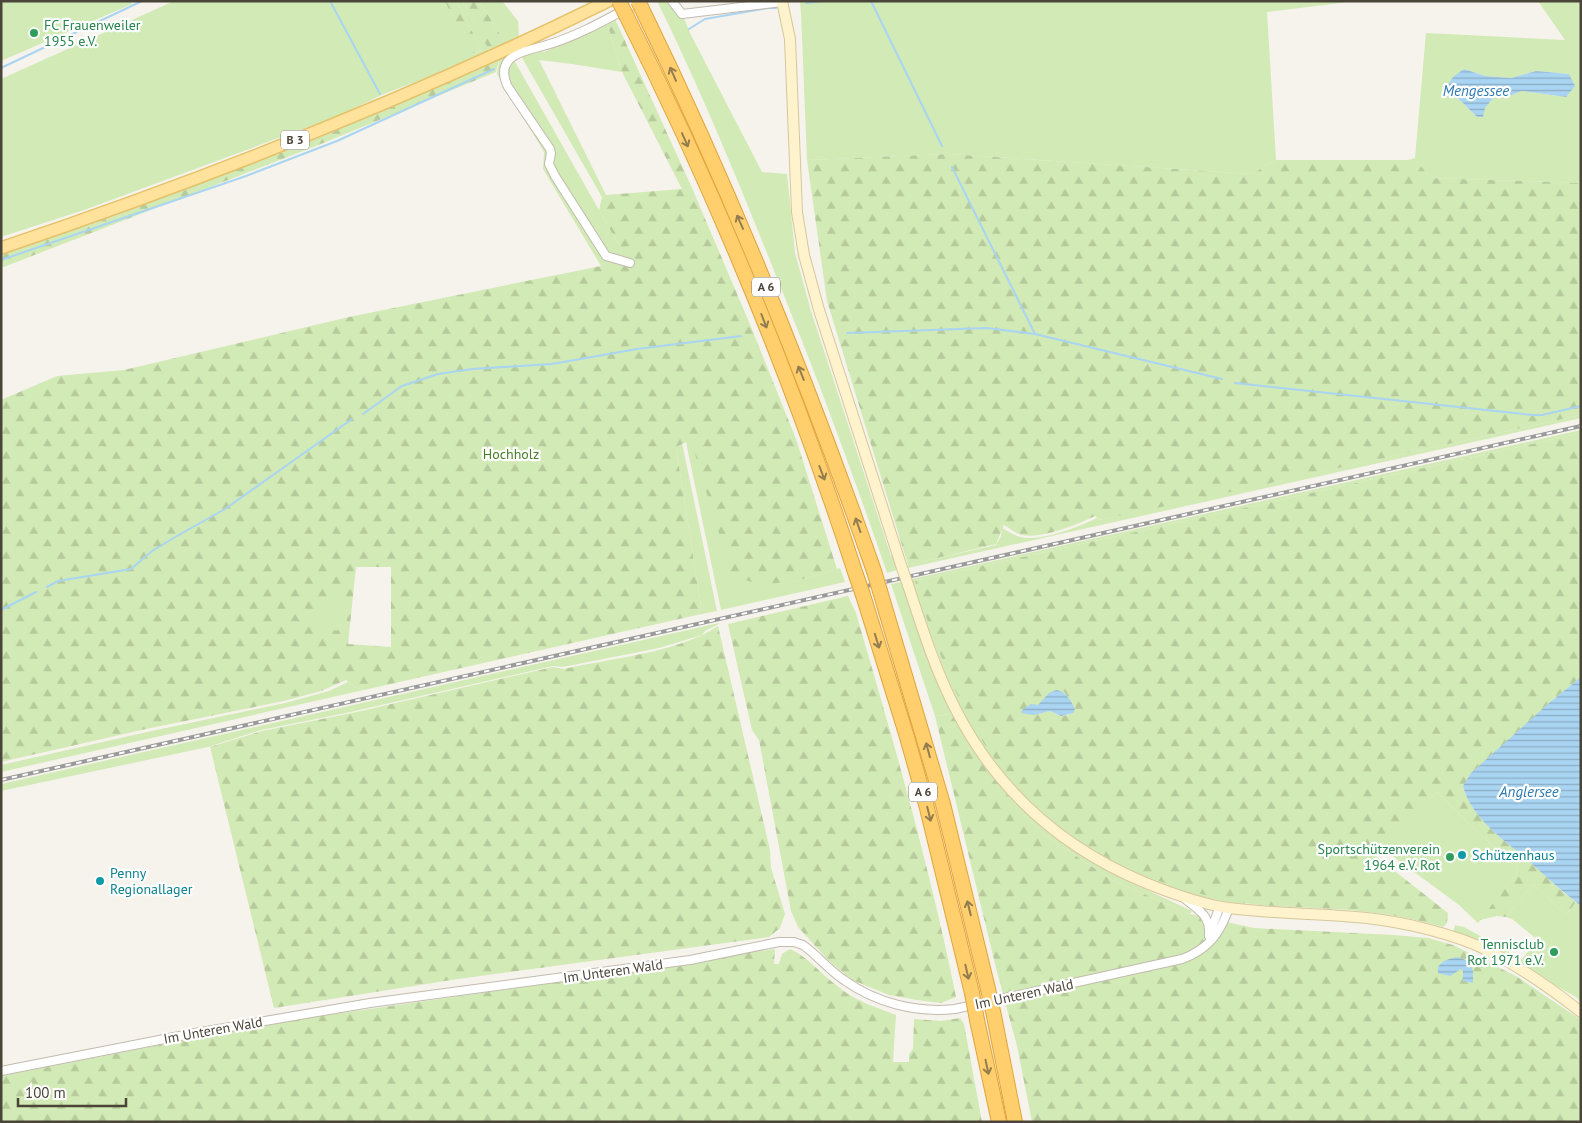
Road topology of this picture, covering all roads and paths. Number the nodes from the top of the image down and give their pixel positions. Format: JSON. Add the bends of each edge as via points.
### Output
{"nodes":[{"id":1,"x":608,"y":1,"type":"edge"},
{"id":2,"x":619,"y":1,"type":"edge"},
{"id":3,"x":672,"y":1,"type":"edge"},
{"id":4,"x":782,"y":1,"type":"edge"},
{"id":5,"x":640,"y":4,"type":"edge"},
{"id":6,"x":1,"y":248,"type":"edge"},
{"id":7,"x":630,"y":263,"type":"dead end"},
{"id":8,"x":1182,"y":897,"type":"junction"},
{"id":9,"x":1224,"y":907,"type":"junction"},
{"id":10,"x":1209,"y":936,"type":"junction"},
{"id":11,"x":1202,"y":948,"type":"junction"},
{"id":12,"x":1581,"y":1012,"type":"edge"},
{"id":13,"x":1,"y":1071,"type":"edge"},
{"id":14,"x":999,"y":1122,"type":"edge"},
{"id":15,"x":1015,"y":1122,"type":"edge"}],
"edges":[{"from":1,"to":6,"type":"main road","number":"B 3","via":[[476,64],[308,135],[117,208]]},
{"from":2,"to":14,"type":"highway","number":"A 6","one_way":true,"bridge":true,"via":[[673,112],[746,278],[823,476],[863,595],[927,808],[972,993]]},
{"from":3,"to":4,"type":"street","via":[[682,14]]},
{"from":4,"to":8,"type":"main road","bridge":true,"via":[[790,39],[797,212],[804,255],[901,565],[931,654],[956,711],[989,763],[1052,829],[1119,872]]},
{"from":5,"to":7,"type":"street","via":[[562,40],[513,57],[505,67],[504,75],[508,87],[550,149],[549,164],[555,176],[606,256]]},
{"from":15,"to":5,"type":"highway","number":"A 6","one_way":true,"bridge":true,"via":[[994,1016],[943,804],[874,571],[756,262]]},
{"from":8,"to":9,"type":"main road"},
{"from":8,"to":10,"type":"street","via":[[1205,917],[1210,926]]},
{"from":9,"to":10,"type":"street"},
{"from":9,"to":11,"type":"street","name":"Im Unteren Wald","via":[[1223,925],[1213,940]]},
{"from":9,"to":12,"type":"main road","via":[[1367,918],[1426,929],[1486,950],[1525,972]]},
{"from":10,"to":11,"type":"street"},
{"from":11,"to":13,"type":"street","name":"Im Unteren Wald","via":[[1182,959],[942,1010],[906,1007],[882,1000],[843,980],[802,945],[778,942],[690,960],[370,1003]]}]}
